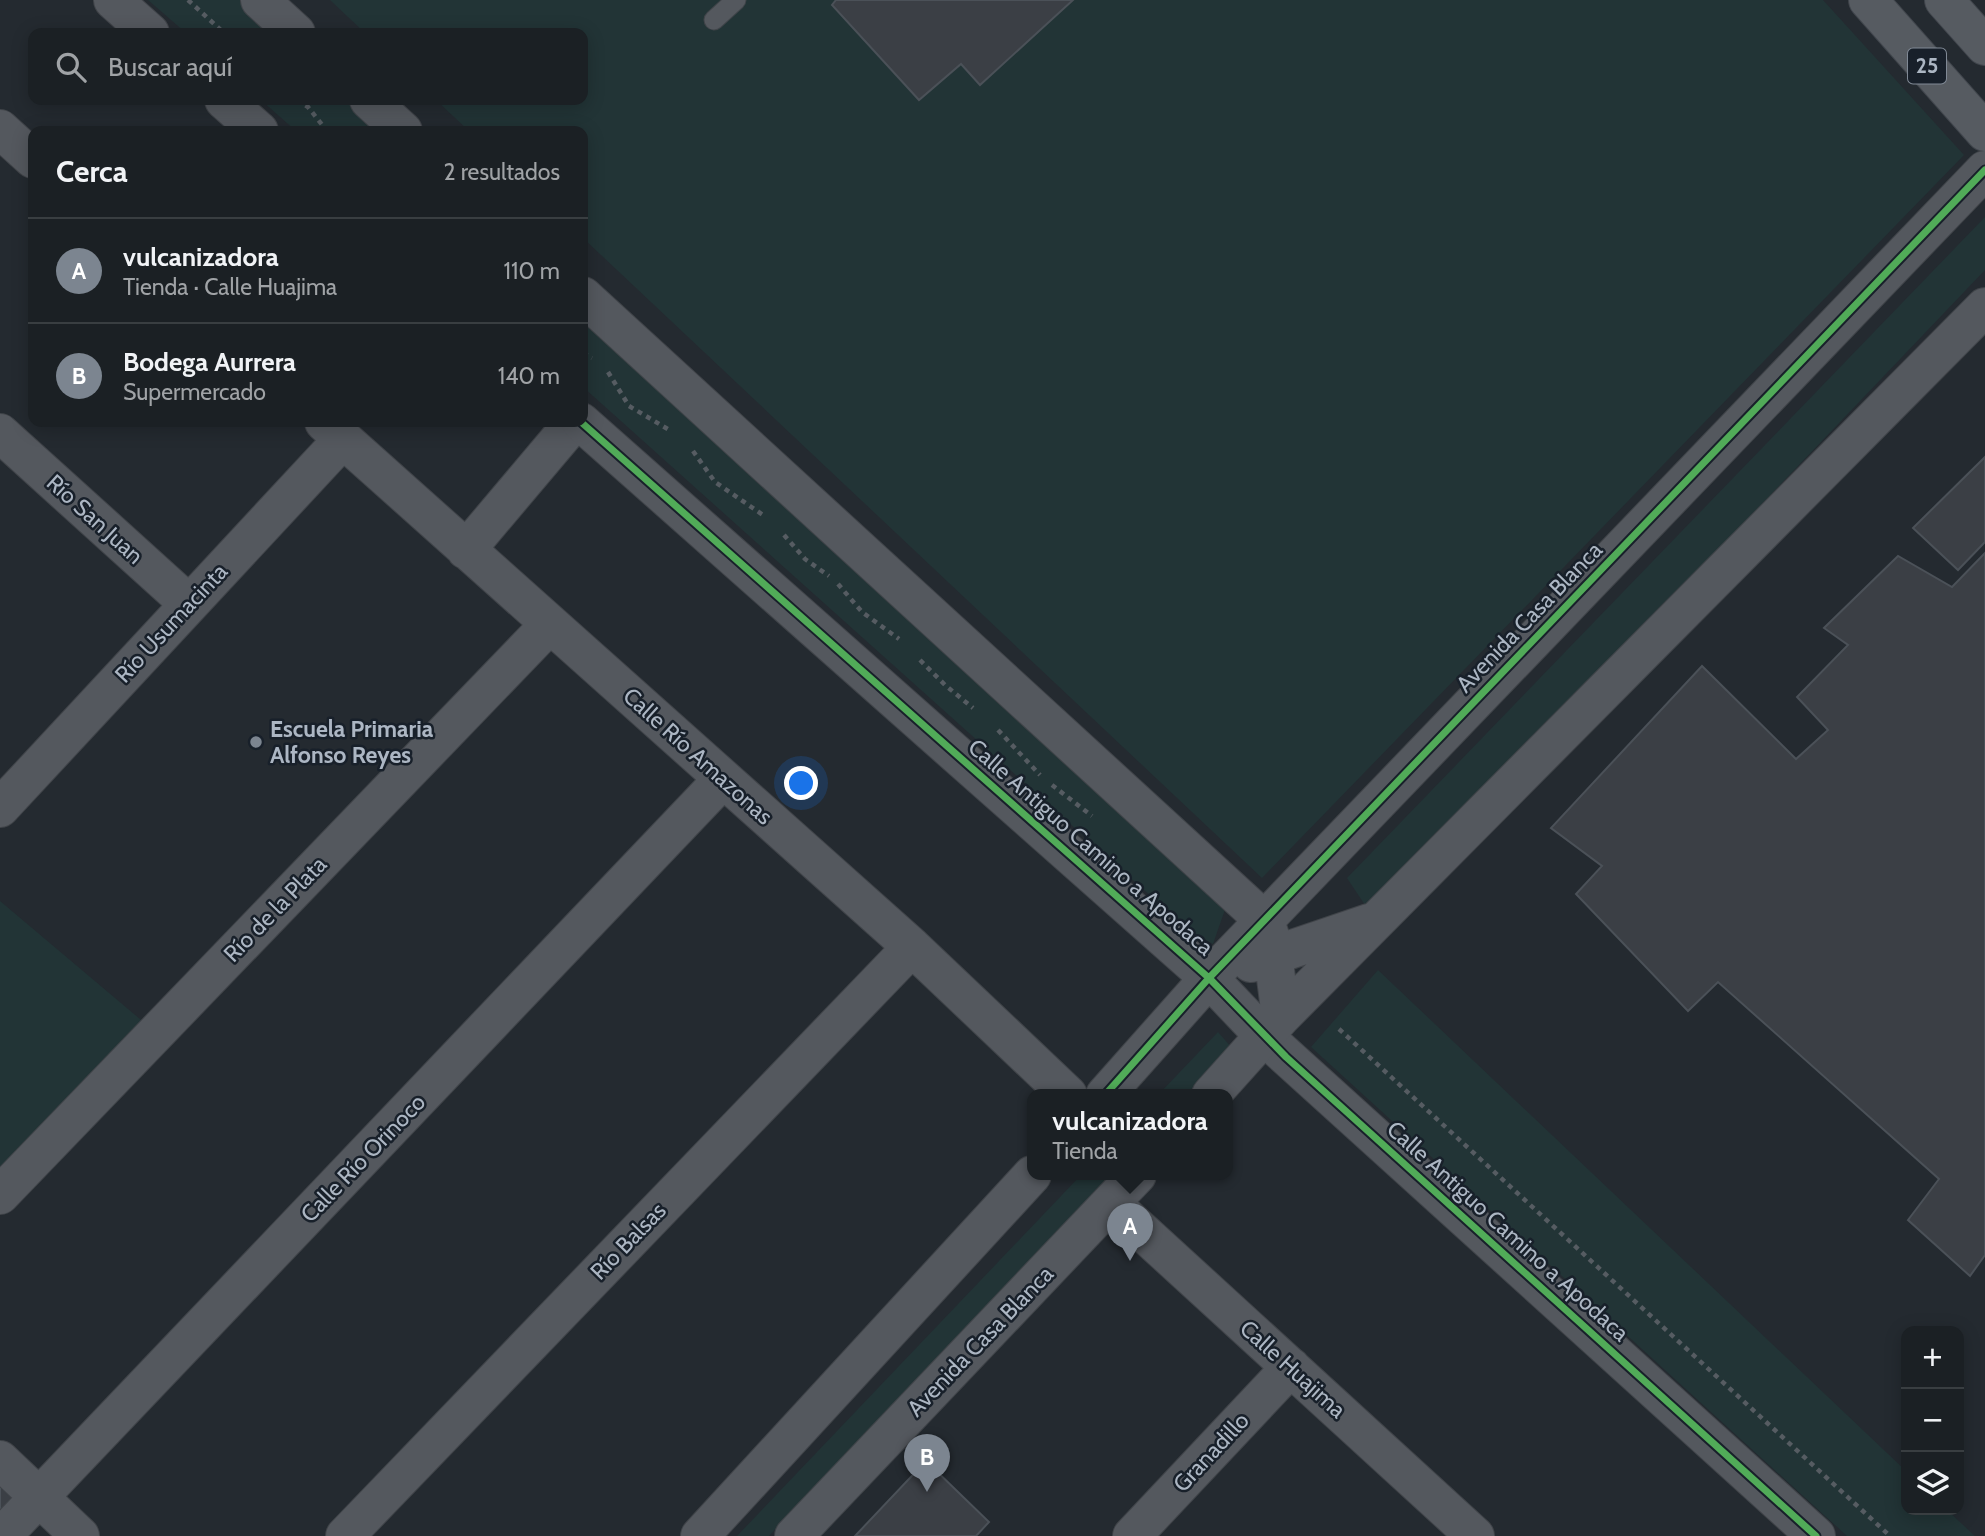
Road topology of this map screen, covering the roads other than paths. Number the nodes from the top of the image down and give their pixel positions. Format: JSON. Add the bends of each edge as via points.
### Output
{"nodes":[{"id":1,"x":113,"y":0,"type":"edge"},
{"id":2,"x":260,"y":0,"type":"edge"},
{"id":3,"x":736,"y":0,"type":"edge"},
{"id":4,"x":1868,"y":0,"type":"edge"},
{"id":5,"x":1944,"y":0,"type":"edge"},
{"id":6,"x":714,"y":20,"type":"dead end"},
{"id":7,"x":144,"y":28,"type":"edge"},
{"id":8,"x":291,"y":28,"type":"edge"},
{"id":9,"x":1985,"y":46,"type":"edge"},
{"id":10,"x":229,"y":105,"type":"edge"},
{"id":11,"x":374,"y":105,"type":"edge"},
{"id":12,"x":253,"y":126,"type":"edge"},
{"id":13,"x":398,"y":126,"type":"edge"},
{"id":14,"x":0,"y":129,"type":"edge"},
{"id":15,"x":1985,"y":132,"type":"edge"},
{"id":16,"x":28,"y":154,"type":"edge"},
{"id":17,"x":1985,"y":170,"type":"edge"},
{"id":18,"x":588,"y":301,"type":"edge"},
{"id":19,"x":1985,"y":307,"type":"edge"},
{"id":20,"x":570,"y":427,"type":"edge"},
{"id":21,"x":587,"y":427,"type":"edge"},
{"id":22,"x":334,"y":430,"type":"edge"},
{"id":23,"x":0,"y":433,"type":"edge"},
{"id":24,"x":466,"y":550,"type":"junction"},
{"id":25,"x":189,"y":604,"type":"junction"},
{"id":26,"x":550,"y":624,"type":"junction"},
{"id":27,"x":723,"y":779,"type":"junction"},
{"id":28,"x":6,"y":791,"type":"edge"},
{"id":29,"x":1378,"y":920,"type":"junction"},
{"id":30,"x":1269,"y":938,"type":"junction"},
{"id":31,"x":912,"y":947,"type":"junction"},
{"id":32,"x":1209,"y":978,"type":"junction"},
{"id":33,"x":1277,"y":1037,"type":"junction"},
{"id":34,"x":1062,"y":1089,"type":"edge"},
{"id":35,"x":1110,"y":1089,"type":"edge"},
{"id":36,"x":1218,"y":1089,"type":"edge"},
{"id":37,"x":1027,"y":1180,"type":"edge"},
{"id":38,"x":1132,"y":1180,"type":"edge"},
{"id":39,"x":0,"y":1195,"type":"edge"},
{"id":40,"x":1111,"y":1203,"type":"junction"},
{"id":41,"x":1291,"y":1367,"type":"junction"},
{"id":42,"x":0,"y":1460,"type":"edge"},
{"id":43,"x":39,"y":1498,"type":"junction"},
{"id":44,"x":1454,"y":1529,"type":"edge"},
{"id":45,"x":2,"y":1536,"type":"edge"},
{"id":46,"x":80,"y":1536,"type":"edge"},
{"id":47,"x":345,"y":1536,"type":"edge"},
{"id":48,"x":700,"y":1536,"type":"edge"},
{"id":49,"x":794,"y":1536,"type":"edge"},
{"id":50,"x":1132,"y":1536,"type":"edge"},
{"id":51,"x":1816,"y":1536,"type":"edge"}],
"edges":[{"from":1,"to":7,"type":"street"},
{"from":2,"to":8,"type":"street"},
{"from":3,"to":6,"type":"lane"},
{"from":4,"to":15,"type":"main road","number":"25"},
{"from":5,"to":9,"type":"main road","number":"25"},
{"from":10,"to":12,"type":"street"},
{"from":11,"to":13,"type":"street"},
{"from":14,"to":16,"type":"street"},
{"from":17,"to":30,"type":"street","name":"Avenida Casa Blanca"},
{"from":18,"to":30,"type":"street"},
{"from":19,"to":29,"type":"street"},
{"from":20,"to":24,"type":"street"},
{"from":21,"to":32,"type":"street","name":"Calle Antiguo Camino a Apodaca"},
{"from":22,"to":24,"type":"street","name":"Calle Río Amazonas"},
{"from":22,"to":25,"type":"street","name":"Río Usumacinta"},
{"from":23,"to":25,"type":"street","name":"Río San Juan"},
{"from":24,"to":26,"type":"street","name":"Calle Río Amazonas"},
{"from":25,"to":28,"type":"street","name":"Río Usumacinta"},
{"from":26,"to":27,"type":"street","name":"Calle Río Amazonas"},
{"from":26,"to":39,"type":"street","name":"Río de la Plata"},
{"from":27,"to":31,"type":"street","name":"Calle Río Amazonas"},
{"from":27,"to":43,"type":"street","name":"Calle Río Orinoco"},
{"from":29,"to":30,"type":"street"},
{"from":29,"to":33,"type":"street"},
{"from":30,"to":32,"type":"street"},
{"from":30,"to":33,"type":"street"},
{"from":31,"to":34,"type":"street","name":"Calle Río Amazonas"},
{"from":31,"to":47,"type":"street","name":"Río Balsas"},
{"from":32,"to":33,"type":"street","name":"Calle Antiguo Camino a Apodaca"},
{"from":32,"to":35,"type":"street"},
{"from":33,"to":36,"type":"street"},
{"from":33,"to":51,"type":"street","name":"Calle Antiguo Camino a Apodaca"},
{"from":37,"to":48,"type":"street"},
{"from":38,"to":40,"type":"street","name":"Avenida Casa Blanca"},
{"from":40,"to":41,"type":"street","name":"Calle Huajima"},
{"from":40,"to":49,"type":"street","name":"Avenida Casa Blanca"},
{"from":41,"to":44,"type":"street","name":"Calle Huajima"},
{"from":41,"to":50,"type":"street","name":"Granadillo"},
{"from":42,"to":43,"type":"street"},
{"from":43,"to":45,"type":"street","name":"Calle Río Orinoco"},
{"from":43,"to":46,"type":"street"}]}
